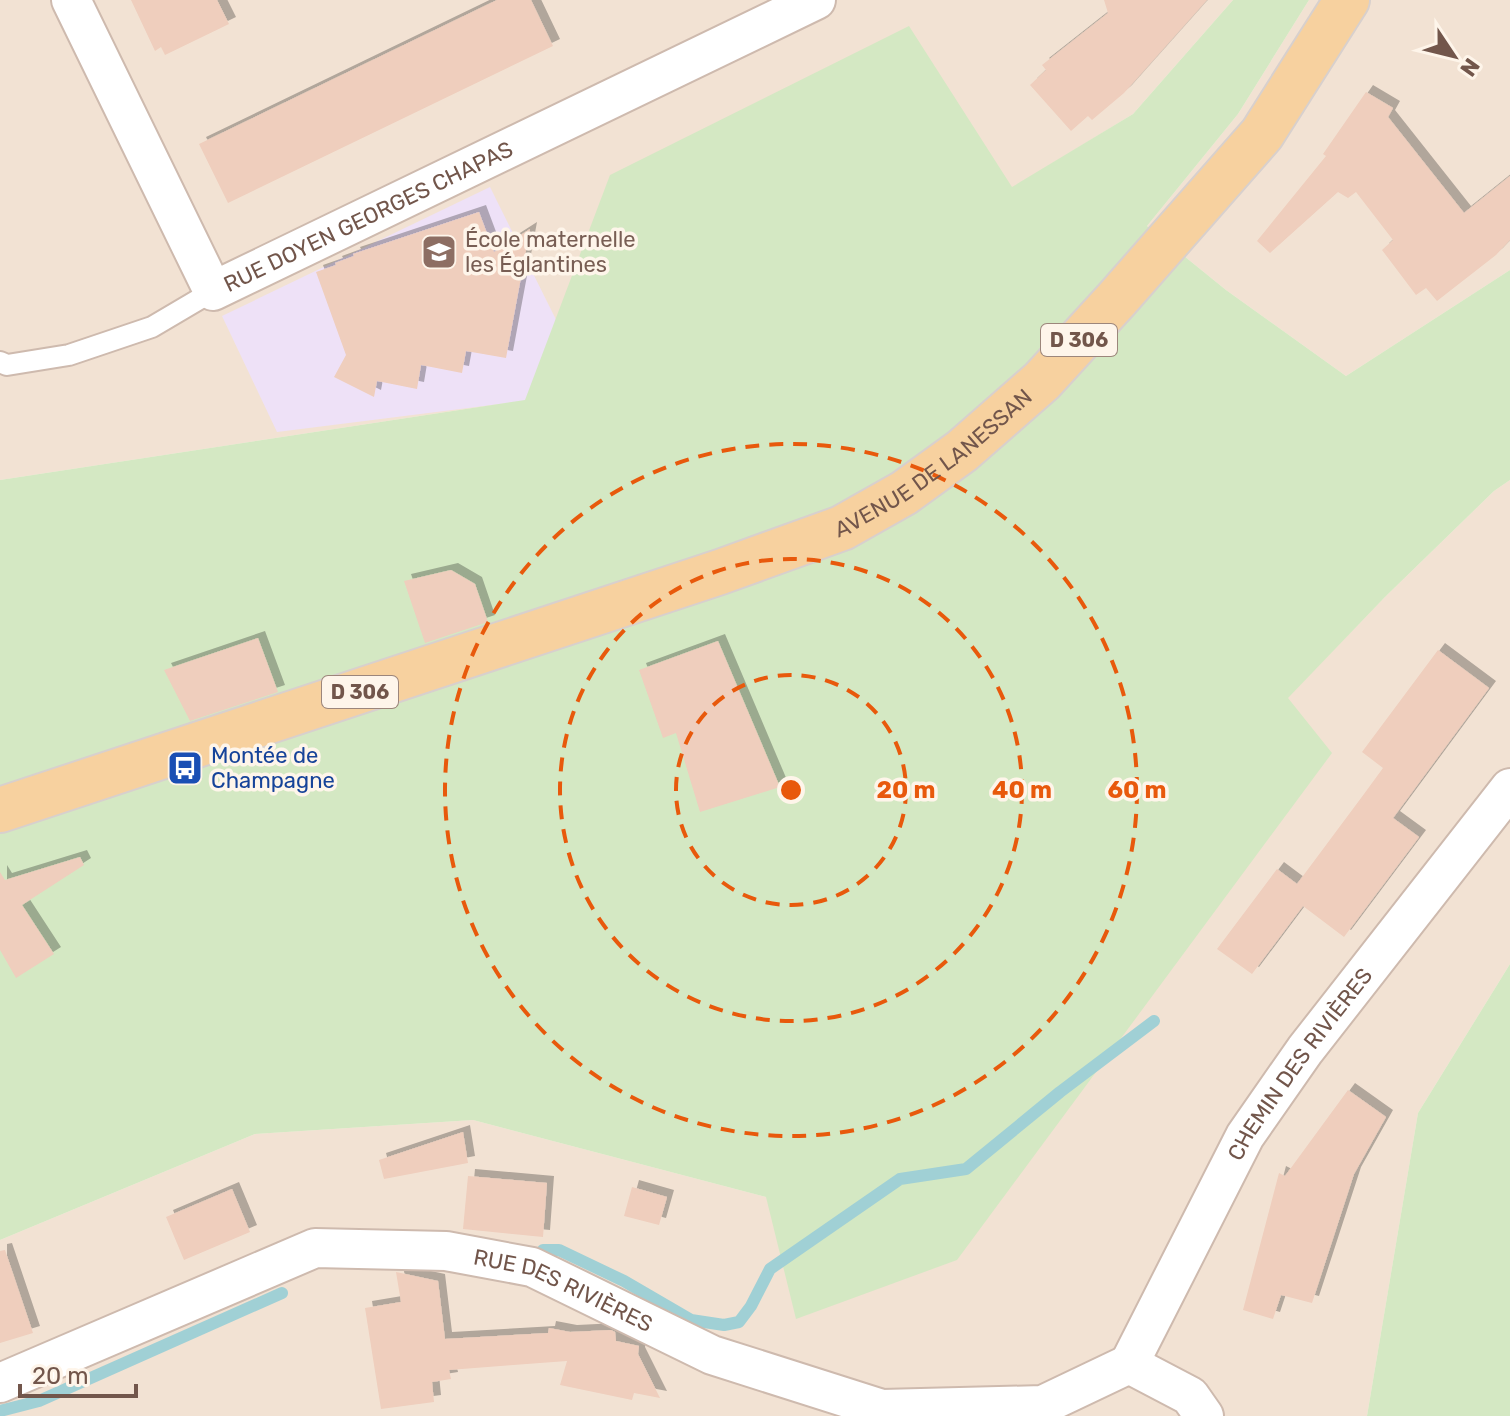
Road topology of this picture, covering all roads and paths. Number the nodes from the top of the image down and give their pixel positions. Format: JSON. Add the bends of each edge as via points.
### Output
{"nodes":[{"id":1,"x":71,"y":0,"type":"edge"},
{"id":2,"x":816,"y":0,"type":"edge"},
{"id":3,"x":1347,"y":0,"type":"edge"},
{"id":4,"x":213,"y":291,"type":"junction"},
{"id":5,"x":0,"y":362,"type":"edge"},
{"id":6,"x":1510,"y":788,"type":"edge"},
{"id":7,"x":0,"y":810,"type":"edge"},
{"id":8,"x":1129,"y":1364,"type":"junction"},
{"id":9,"x":0,"y":1383,"type":"edge"},
{"id":10,"x":1204,"y":1416,"type":"edge"}],
"edges":[{"from":1,"to":4,"type":"street","name":"RUE DOYEN GEORGES CHAPAS"},
{"from":2,"to":4,"type":"street","name":"RUE DOYEN GEORGES CHAPAS"},
{"from":3,"to":7,"type":"main road","name":"AVENUE DE LANESSAN","number":"D 306","via":[[1262,134],[1117,299],[1042,381],[904,493],[842,528],[720,572]]},
{"from":4,"to":5,"type":"lane","via":[[152,327],[69,355]]},
{"from":6,"to":8,"type":"street","name":"CHEMIN DES RIVIÈRES","via":[[1305,1050],[1245,1136]]},
{"from":8,"to":9,"type":"street","name":"RUE DES RIVIÈRES","via":[[1043,1405],[882,1409],[712,1355],[532,1267],[446,1251],[315,1248]]},
{"from":8,"to":10,"type":"street","via":[[1190,1396]]}]}
